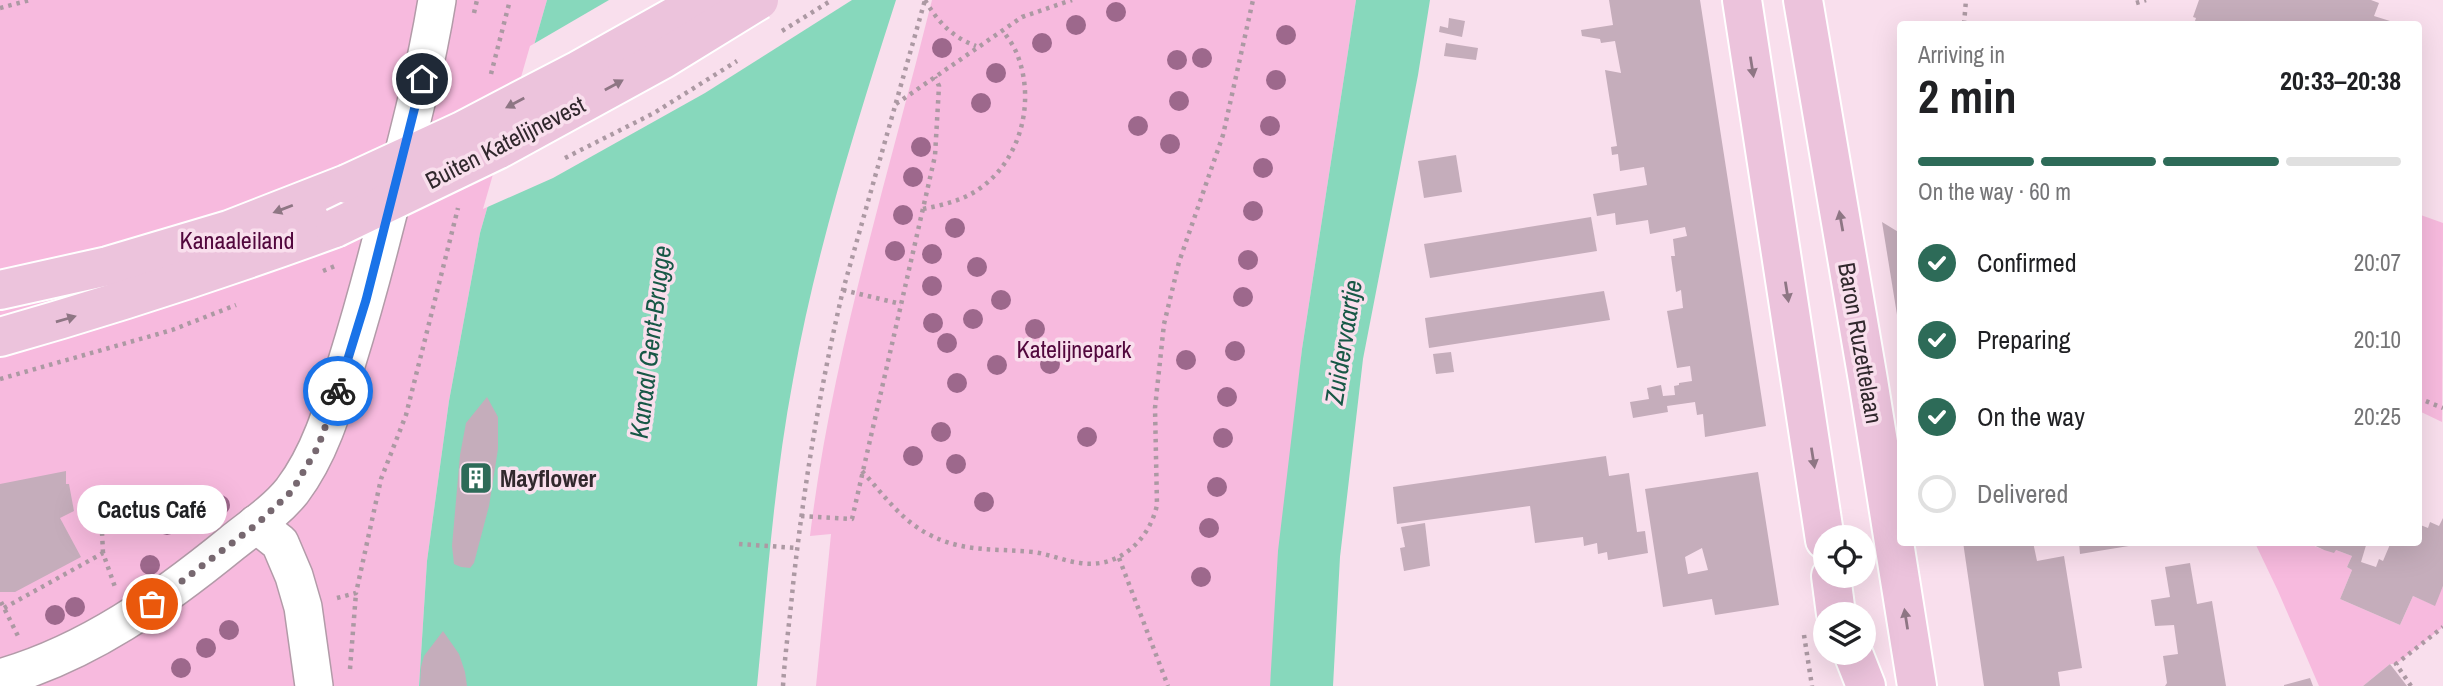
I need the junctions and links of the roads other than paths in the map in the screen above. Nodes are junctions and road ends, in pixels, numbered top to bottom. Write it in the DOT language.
graph roads {
  1 [pos="437,0"];
  2 [pos="704,0"];
  3 [pos="759,0"];
  4 [pos="1742,0"];
  5 [pos="1803,0"];
  6 [pos="0,290"];
  7 [pos="0,337"];
  8 [pos="257,524"];
  9 [pos="1823,525"];
  10 [pos="1839,665"];
  11 [pos="1858,665"];
  12 [pos="0,678"];
  13 [pos="314,686"];
  14 [pos="1840,686"];
  15 [pos="1866,686"];
  16 [pos="1917,686"];
  1 -- 8 [label="street"];
  2 -- 6 [label="main road, Buiten Katelijnevest, one-way, bridge"];
  7 -- 3 [label="main road, Buiten Katelijnevest, one-way, bridge"];
  4 -- 9 [label="main road, one-way"];
  16 -- 5 [label="main road, Baron Ruzettelaan, one-way"];
  8 -- 12 [label="street"];
  8 -- 13 [label="street"];
  10 -- 14 [label="main road"];
  11 -- 15 [label="main road"];
}
